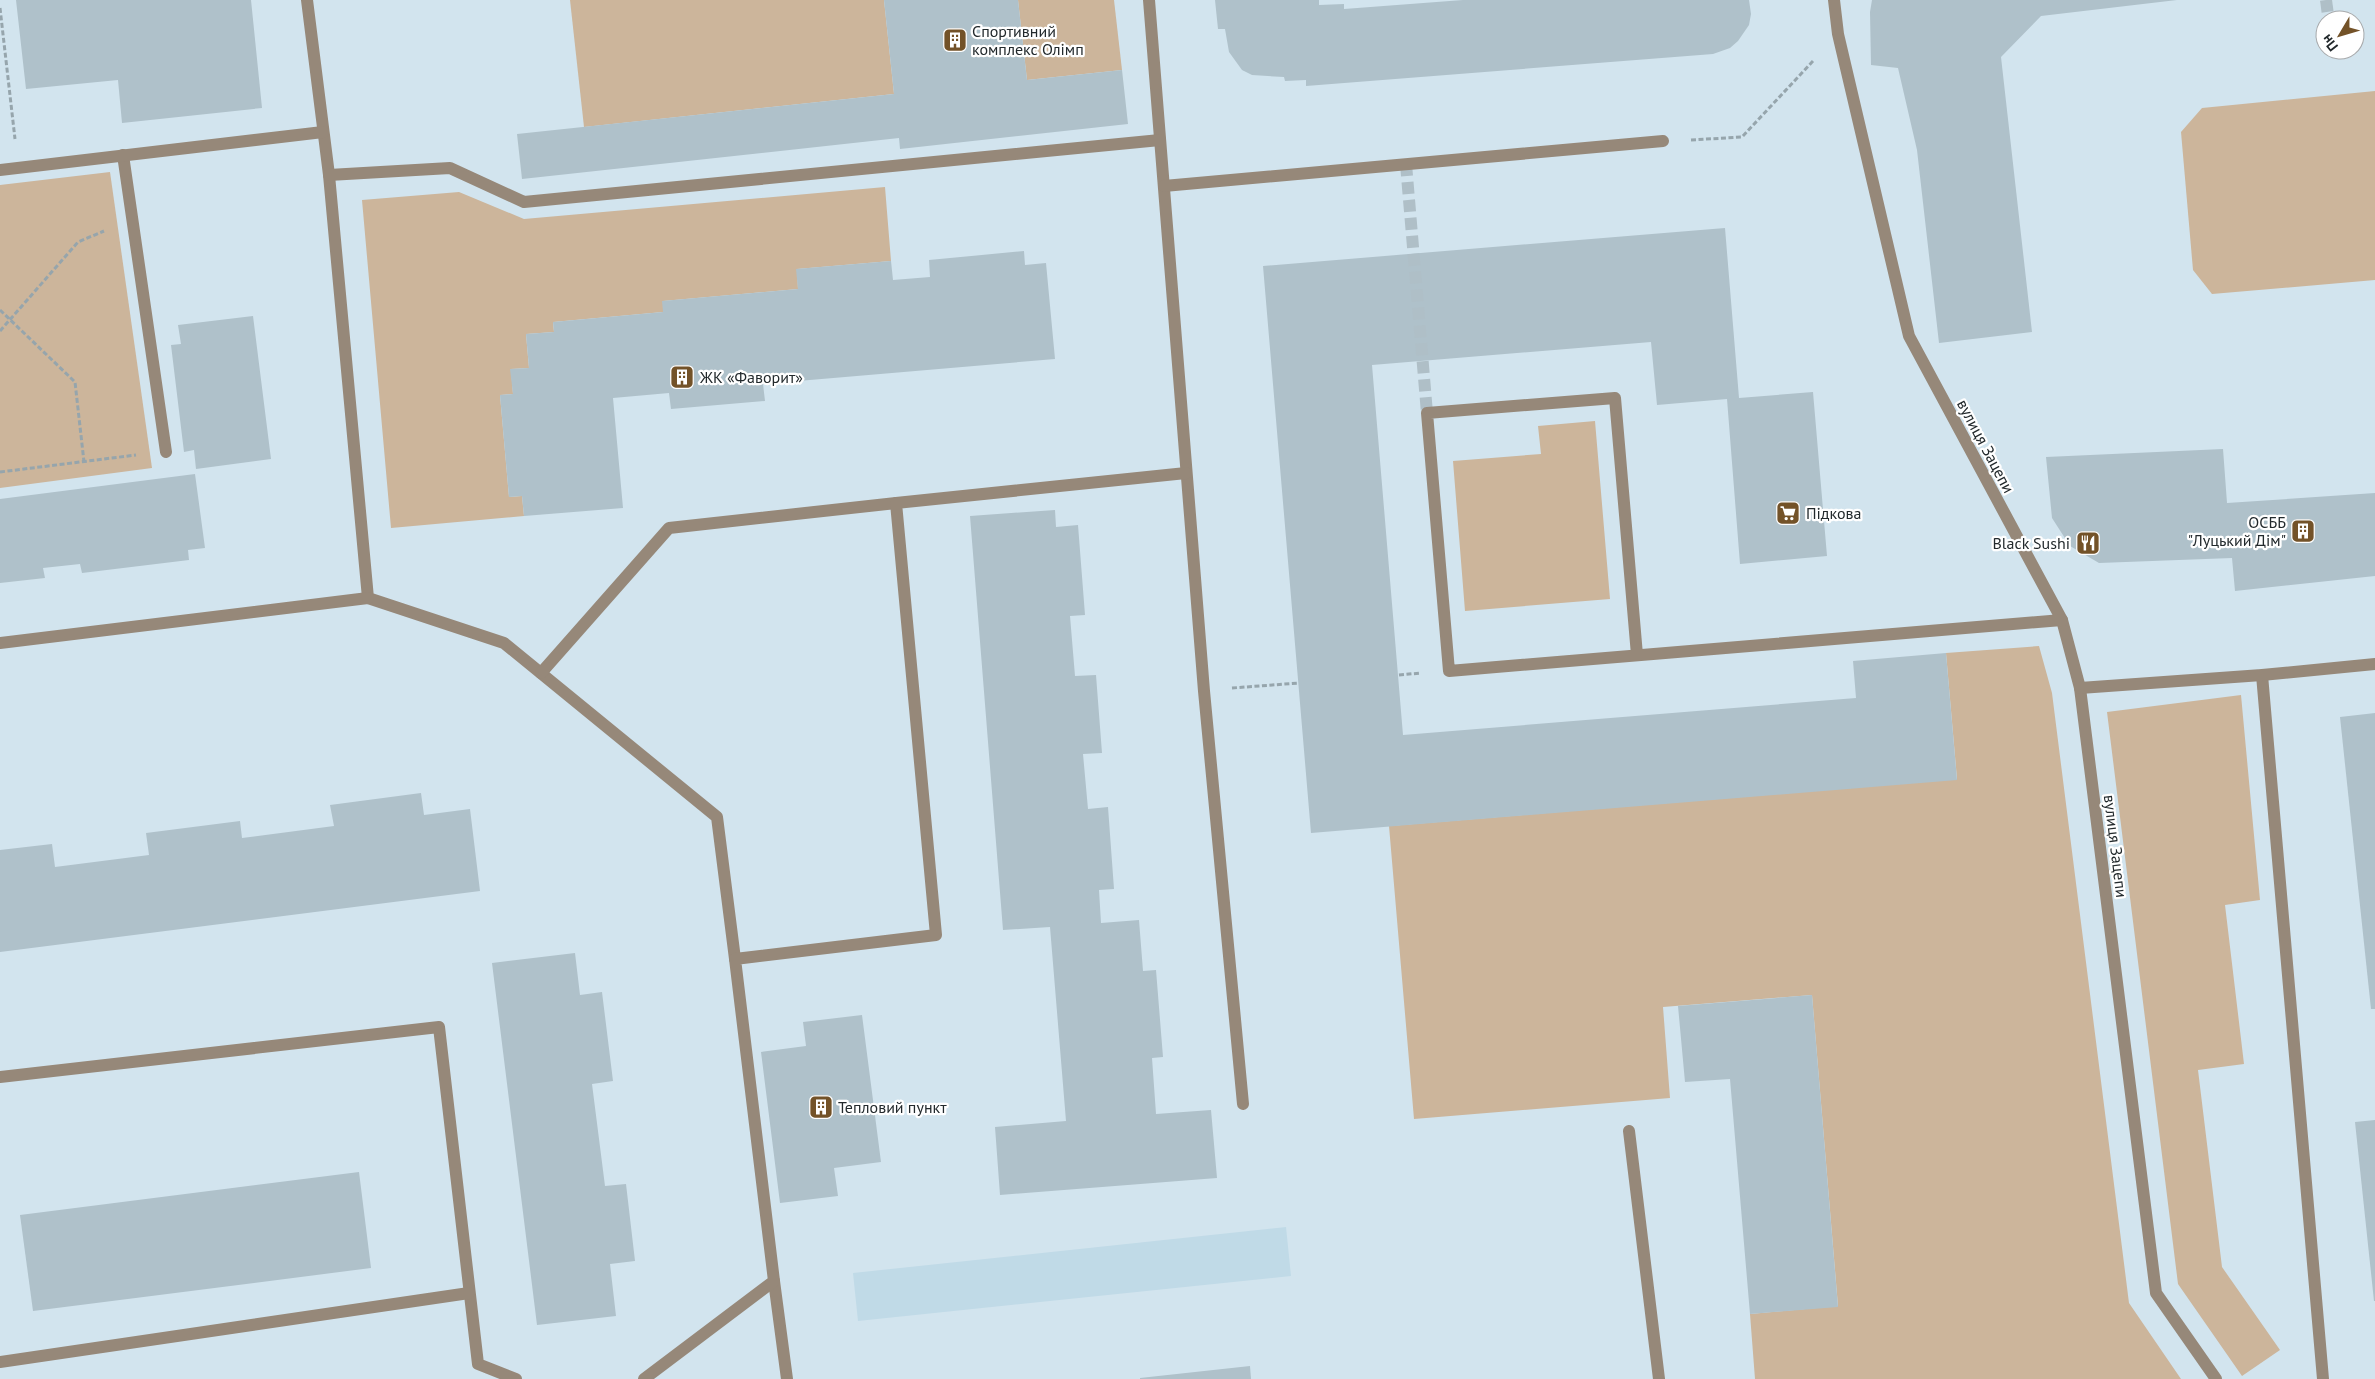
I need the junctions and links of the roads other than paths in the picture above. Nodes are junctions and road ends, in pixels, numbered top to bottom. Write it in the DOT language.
graph roads {
  1 [pos="307,0"];
  2 [pos="1149,0"];
  3 [pos="1834,0"];
  4 [pos="323,132"];
  5 [pos="1160,140"];
  6 [pos="1662,141"];
  7 [pos="123,154"];
  8 [pos="0,170"];
  9 [pos="329,175"];
  10 [pos="1164,186"];
  11 [pos="166,452"];
  12 [pos="1186,472"];
  13 [pos="896,503"];
  14 [pos="368,598"];
  15 [pos="2062,620"];
  16 [pos="0,643"];
  17 [pos="1637,655"];
  18 [pos="2375,664"];
  19 [pos="541,673"];
  20 [pos="2262,675"];
  21 [pos="2080,688"];
  22 [pos="735,959"];
  23 [pos="0,1078"];
  24 [pos="1243,1104"];
  25 [pos="1629,1131"];
  26 [pos="774,1281"];
  27 [pos="469,1292"];
  28 [pos="0,1362"];
  29 [pos="516,1379"];
  30 [pos="644,1379"];
  31 [pos="786,1379"];
  32 [pos="1659,1379"];
  33 [pos="2216,1379"];
  34 [pos="2323,1379"];
  1 -- 4 [label="street"];
  2 -- 5 [label="street"];
  3 -- 15 [label="street, вулиця Зацепи"];
  4 -- 7 [label="street"];
  4 -- 9 [label="street"];
  5 -- 9 [label="street"];
  5 -- 10 [label="street"];
  6 -- 10 [label="street"];
  7 -- 8 [label="street"];
  7 -- 11 [label="street"];
  9 -- 14 [label="street"];
  10 -- 12 [label="street"];
  12 -- 13 [label="street"];
  12 -- 24 [label="street"];
  13 -- 19 [label="street"];
  13 -- 22 [label="street"];
  14 -- 16 [label="street"];
  14 -- 19 [label="street"];
  15 -- 17 [label="street"];
  15 -- 21 [label="street, вулиця Зацепи"];
  17 -- 17 [label="street"];
  18 -- 20 [label="street"];
  19 -- 22 [label="street"];
  20 -- 21 [label="street"];
  20 -- 34 [label="street"];
  21 -- 33 [label="street, вулиця Зацепи"];
  22 -- 26 [label="street"];
  23 -- 27 [label="street"];
  25 -- 32 [label="street"];
  26 -- 30 [label="street"];
  26 -- 31 [label="street"];
  27 -- 28 [label="street"];
  27 -- 29 [label="street"];
}
